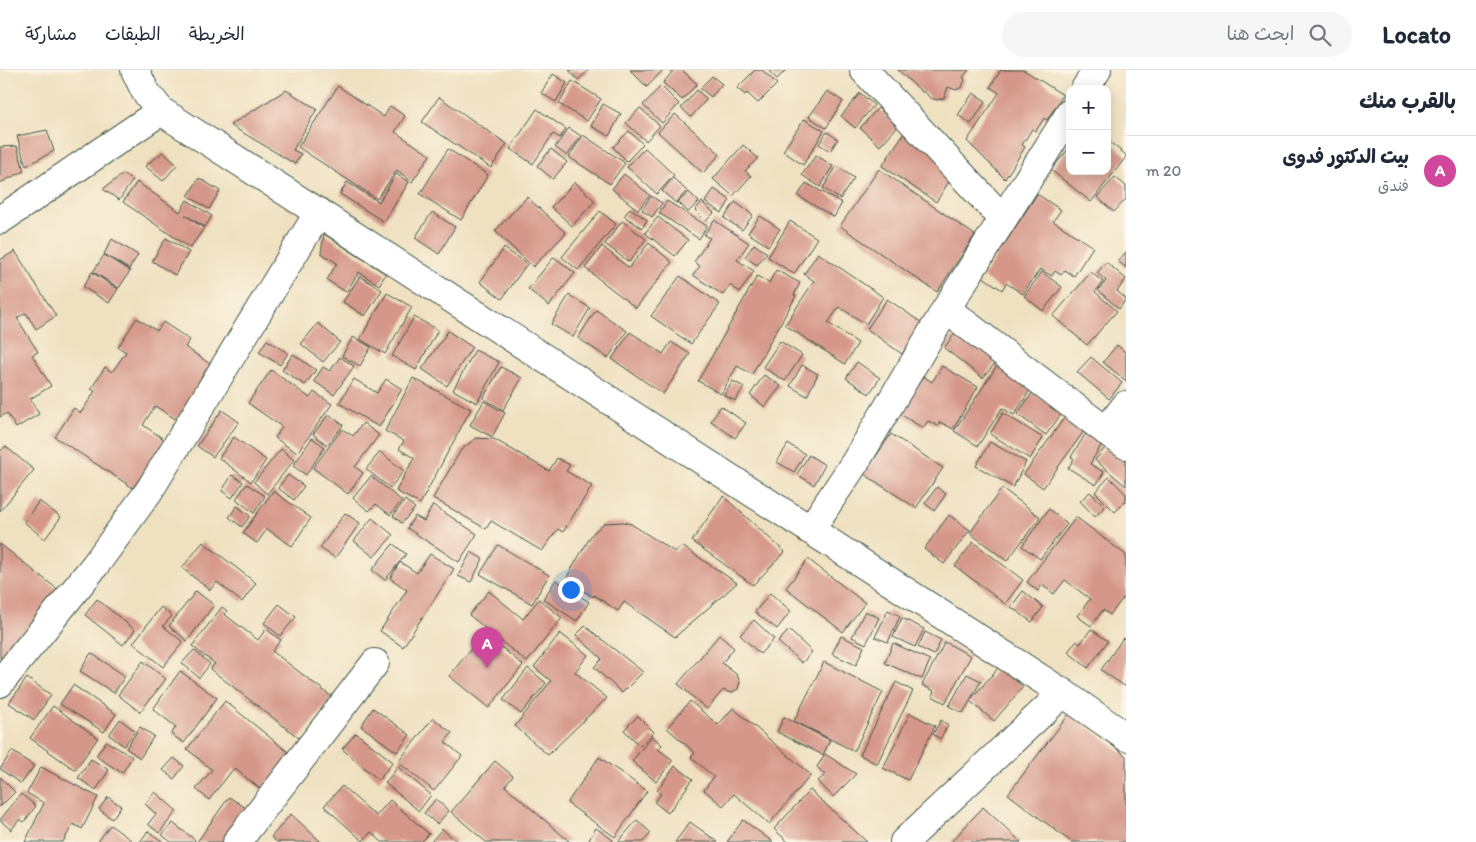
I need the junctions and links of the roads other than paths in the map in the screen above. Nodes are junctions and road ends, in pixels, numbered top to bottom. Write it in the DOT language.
graph roads {
  1 [pos="135,70"];
  2 [pos="864,70"];
  3 [pos="1097,70"];
  4 [pos="1088,85"];
  5 [pos="161,111"];
  6 [pos="1066,119"];
  7 [pos="319,212"];
  8 [pos="1002,218"];
  9 [pos="0,220"];
  10 [pos="946,309"];
  11 [pos="1126,405"];
  12 [pos="1116,438"];
  13 [pos="810,530"];
  14 [pos="375,663"];
  15 [pos="0,683"];
  16 [pos="1063,693"];
  17 [pos="1126,737"];
  18 [pos="237,842"];
  19 [pos="904,842"];
  1 -- 5 [label="street"];
  2 -- 8 [label="street"];
  3 -- 4 [label="street"];
  5 -- 7 [label="street"];
  5 -- 9 [label="street"];
  6 -- 8 [label="street"];
  7 -- 13 [label="street"];
  7 -- 15 [label="street"];
  8 -- 10 [label="street"];
  10 -- 12 [label="street"];
  10 -- 13 [label="street"];
  11 -- 12 [label="street"];
  13 -- 16 [label="street"];
  14 -- 18 [label="street"];
  16 -- 17 [label="street"];
  16 -- 19 [label="street"];
}
